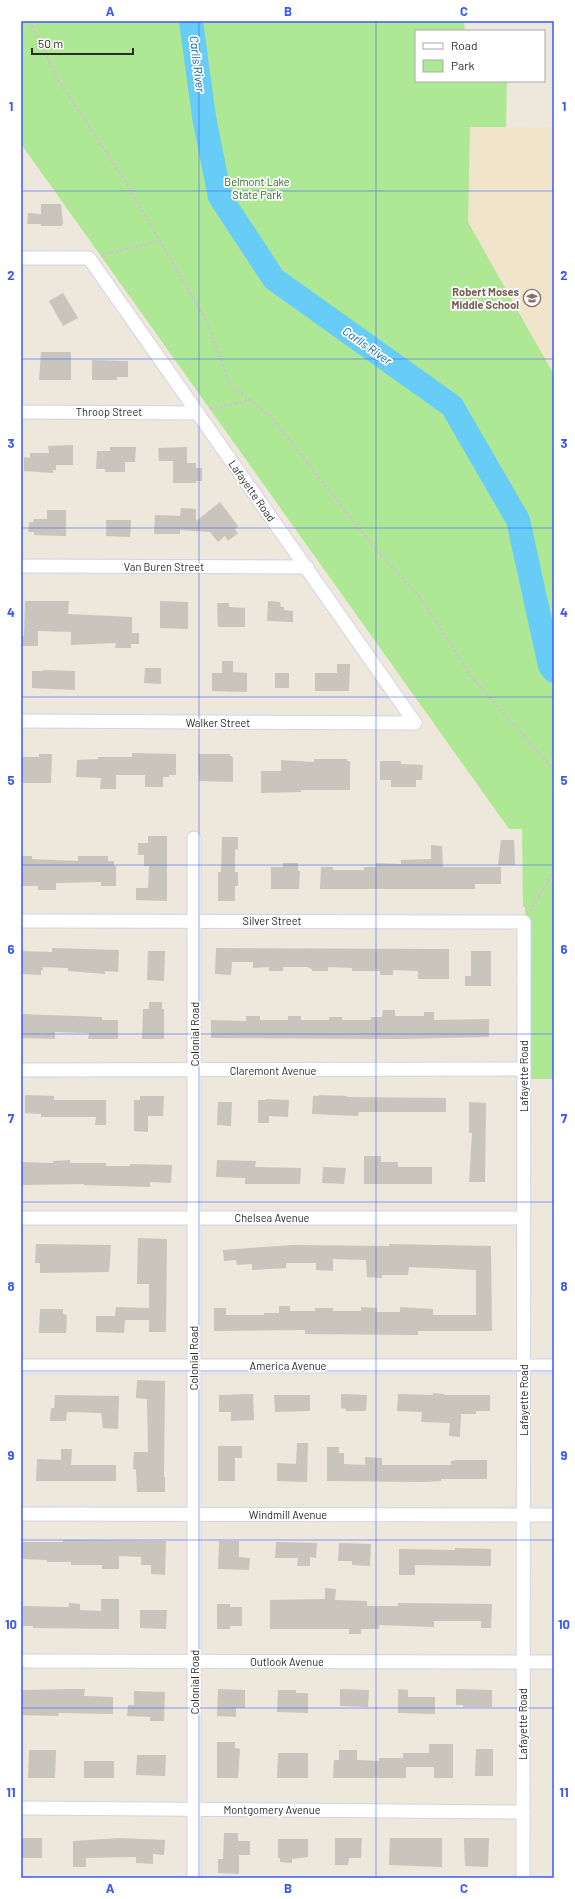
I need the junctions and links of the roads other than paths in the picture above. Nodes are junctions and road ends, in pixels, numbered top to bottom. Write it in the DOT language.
graph roads {
  1 [pos="21,258"];
  2 [pos="21,412"];
  3 [pos="196,412"];
  4 [pos="21,566"];
  5 [pos="307,567"];
  6 [pos="21,721"];
  7 [pos="415,723"];
  8 [pos="194,838"];
  9 [pos="21,921"];
  10 [pos="195,921"];
  11 [pos="524,922"];
  12 [pos="524,1069"];
  13 [pos="21,1070"];
  14 [pos="195,1071"];
  15 [pos="21,1218"];
  16 [pos="195,1218"];
  17 [pos="523,1218"];
  18 [pos="21,1366"];
  19 [pos="194,1366"];
  20 [pos="524,1366"];
  21 [pos="554,1366"];
  22 [pos="21,1514"];
  23 [pos="194,1514"];
  24 [pos="523,1515"];
  25 [pos="554,1515"];
  26 [pos="21,1661"];
  27 [pos="195,1662"];
  28 [pos="522,1662"];
  29 [pos="554,1662"];
  30 [pos="21,1808"];
  31 [pos="195,1810"];
  32 [pos="523,1812"];
  33 [pos="194,1878"];
  34 [pos="523,1878"];
  1 -- 3 [label="street, Lafayette Road"];
  2 -- 3 [label="street, Throop Street"];
  3 -- 5 [label="street, Lafayette Road"];
  4 -- 5 [label="street, Van Buren Street"];
  5 -- 7 [label="street, Lafayette Road"];
  6 -- 7 [label="street, Walker Street"];
  8 -- 10 [label="street, Colonial Road"];
  9 -- 10 [label="street, Silver Street"];
  10 -- 11 [label="street, Silver Street"];
  10 -- 14 [label="street, Colonial Road"];
  11 -- 12 [label="street, Lafayette Road"];
  12 -- 14 [label="street, Claremont Avenue"];
  12 -- 17 [label="street, Lafayette Road"];
  13 -- 14 [label="street, Claremont Avenue"];
  14 -- 16 [label="street, Colonial Road"];
  15 -- 16 [label="street, Chelsea Avenue"];
  16 -- 17 [label="street, Chelsea Avenue"];
  16 -- 19 [label="street, Colonial Road"];
  17 -- 20 [label="street, Lafayette Road"];
  18 -- 19 [label="street, America Avenue"];
  19 -- 20 [label="street, America Avenue"];
  19 -- 23 [label="street, Colonial Road"];
  20 -- 21 [label="street, America Avenue"];
  20 -- 24 [label="street, Lafayette Road"];
  22 -- 23 [label="street, Windmill Avenue"];
  23 -- 24 [label="street, Windmill Avenue"];
  23 -- 27 [label="street, Colonial Road"];
  24 -- 25 [label="street, Windmill Avenue"];
  24 -- 28 [label="street, Lafayette Road"];
  26 -- 27 [label="street, Outlook Avenue"];
  27 -- 28 [label="street, Outlook Avenue"];
  27 -- 31 [label="street, Colonial Road"];
  28 -- 29 [label="street, Outlook Avenue"];
  28 -- 32 [label="street, Lafayette Road"];
  30 -- 31 [label="street, Montgomery Avenue"];
  31 -- 32 [label="street, Montgomery Avenue"];
  31 -- 33 [label="street, Colonial Road"];
  32 -- 34 [label="street, Lafayette Road"];
}
